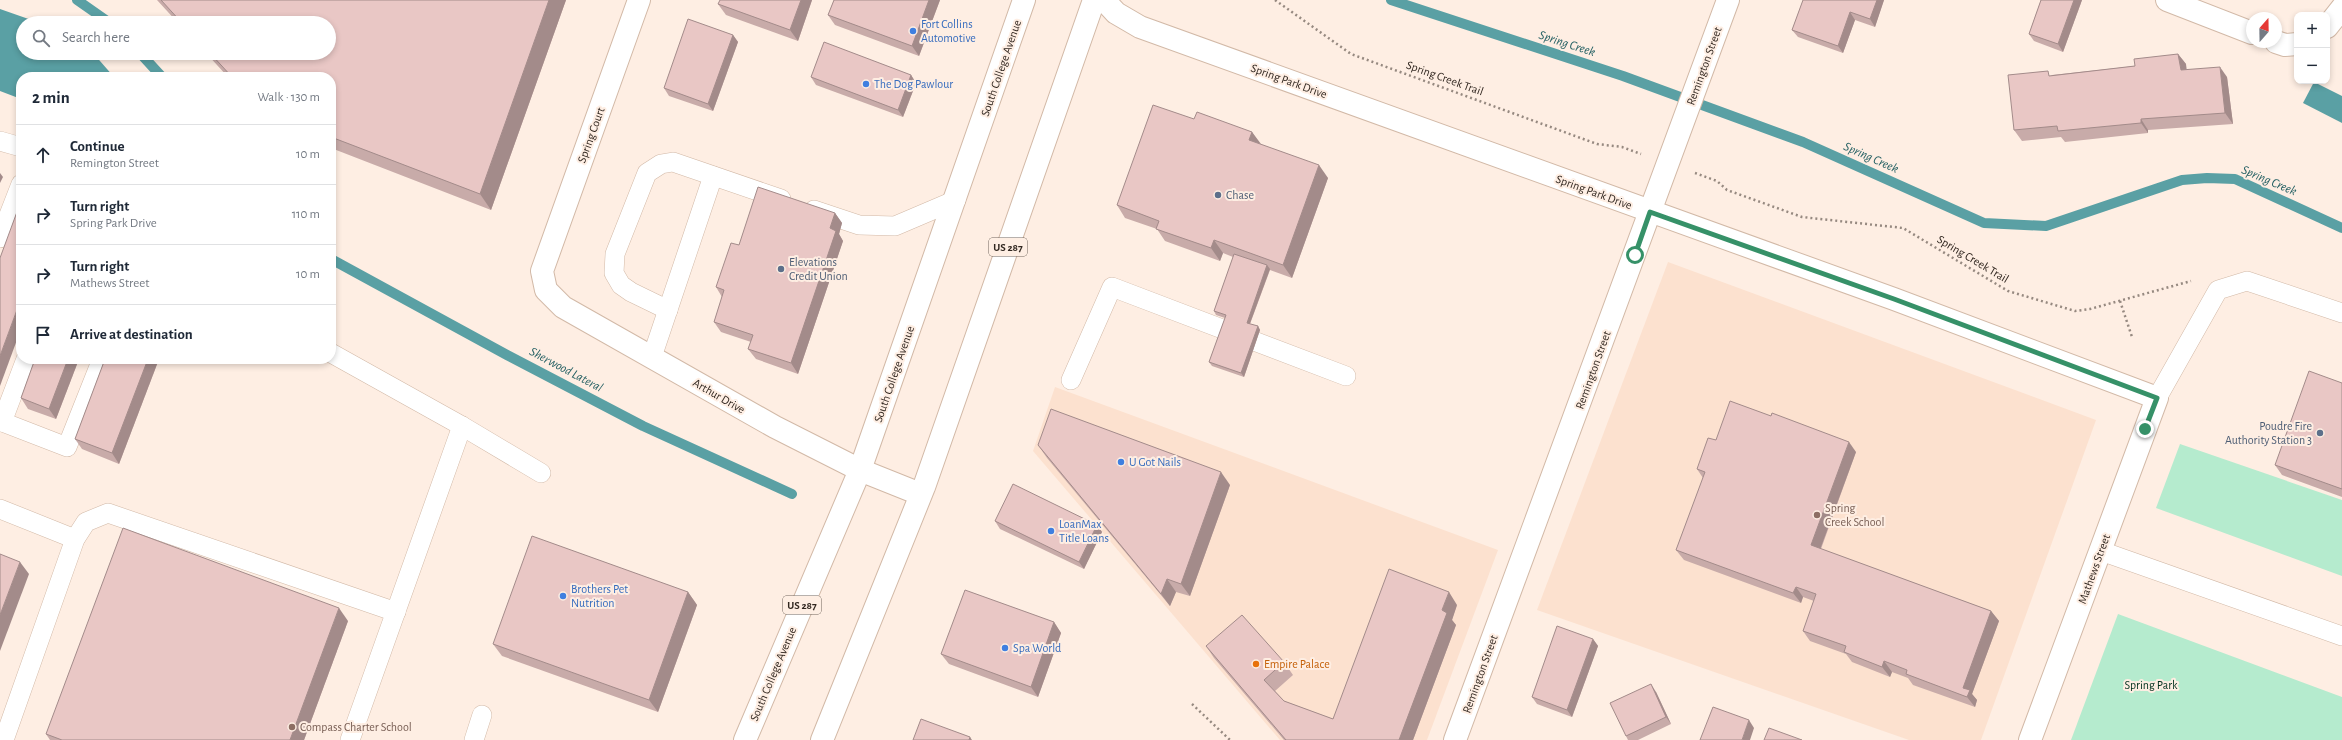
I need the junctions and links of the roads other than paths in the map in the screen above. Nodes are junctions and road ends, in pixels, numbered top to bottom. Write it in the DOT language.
graph roads {
  1 [pos="639,0"];
  2 [pos="1024,0"];
  3 [pos="1094,0"];
  4 [pos="1104,0"];
  5 [pos="1728,0"];
  6 [pos="2167,0"];
  7 [pos="2342,8"];
  8 [pos="2330,22"];
  9 [pos="2246,31"];
  10 [pos="2282,44"];
  11 [pos="2294,44"];
  12 [pos="0,141"];
  13 [pos="16,146"];
  14 [pos="714,176"];
  15 [pos="16,197"];
  16 [pos="956,200"];
  17 [pos="1650,212"];
  18 [pos="0,238"];
  19 [pos="542,271"];
  20 [pos="668,310"];
  21 [pos="2342,313"];
  22 [pos="336,356"];
  23 [pos="652,357"];
  24 [pos="24,364"];
  25 [pos="100,364"];
  26 [pos="1346,376"];
  27 [pos="1071,380"];
  28 [pos="2157,398"];
  29 [pos="1,422"];
  30 [pos="462,426"];
  31 [pos="860,470"];
  32 [pos="541,473"];
  33 [pos="920,494"];
  34 [pos="0,509"];
  35 [pos="76,539"];
  36 [pos="2101,551"];
  37 [pos="396,612"];
  38 [pos="2342,636"];
  39 [pos="482,715"];
  40 [pos="4,740"];
  41 [pos="350,740"];
  42 [pos="474,740"];
  43 [pos="745,740"];
  44 [pos="822,740"];
  45 [pos="1455,740"];
  46 [pos="2030,740"];
  1 -- 19 [label="main road, Spring Court"];
  2 -- 16 [label="main road, South College Avenue / US 287"];
  3 -- 33 [label="main road, US 287"];
  4 -- 17 [label="main road, Spring Park Drive"];
  5 -- 17 [label="main road, Remington Street"];
  6 -- 9 [label="main road"];
  7 -- 8 [label="main road"];
  10 -- 11 [label="main road"];
  12 -- 13 [label="lane"];
  14 -- 16 [label="lane"];
  14 -- 20 [label="lane"];
  14 -- 20 [label="lane"];
  15 -- 18 [label="lane"];
  16 -- 31 [label="main road, South College Avenue / US 287"];
  17 -- 28 [label="main road, Spring Park Drive"];
  17 -- 45 [label="main road, Remington Street"];
  19 -- 23 [label="main road, Arthur Drive"];
  20 -- 23 [label="lane"];
  21 -- 28 [label="lane"];
  22 -- 30 [label="lane"];
  23 -- 31 [label="main road, Arthur Drive"];
  24 -- 29 [label="lane"];
  25 -- 29 [label="lane"];
  26 -- 27 [label="lane"];
  28 -- 36 [label="main road, Mathews Street"];
  30 -- 32 [label="lane"];
  30 -- 37 [label="lane"];
  31 -- 33 [label="main road, Arthur Drive"];
  31 -- 43 [label="main road, South College Avenue / US 287"];
  33 -- 44 [label="main road, US 287"];
  34 -- 35 [label="lane"];
  35 -- 37 [label="lane"];
  35 -- 40 [label="lane"];
  36 -- 38 [label="lane"];
  36 -- 46 [label="main road, Mathews Street"];
  37 -- 41 [label="lane"];
  39 -- 42 [label="lane"];
}
